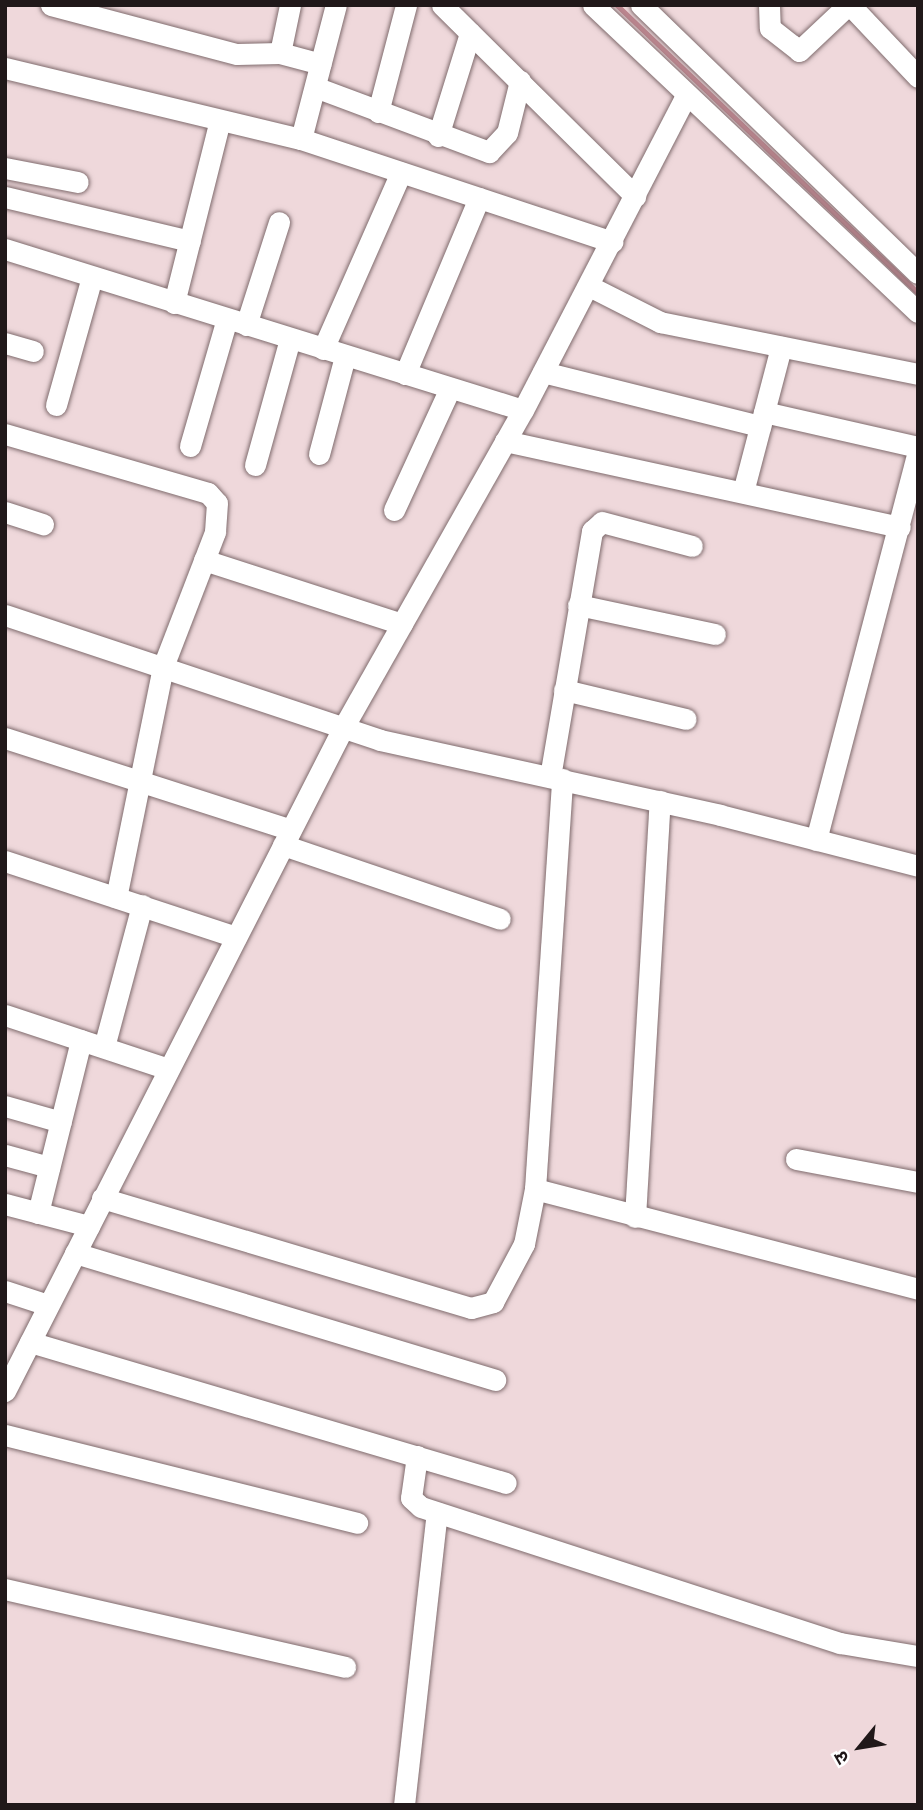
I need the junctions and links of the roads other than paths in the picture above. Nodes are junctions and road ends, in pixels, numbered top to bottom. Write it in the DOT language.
graph roads {
  1 [pos="51,5"];
  2 [pos="290,5"];
  3 [pos="336,5"];
  4 [pos="406,5"];
  5 [pos="442,5"];
  6 [pos="593,5"];
  7 [pos="641,5"];
  8 [pos="769,5"];
  9 [pos="849,5"];
  10 [pos="470,33"];
  11 [pos="280,52"];
  12 [pos="321,64"];
  13 [pos="5,68"];
  14 [pos="918,77"];
  15 [pos="520,82"];
  16 [pos="315,87"];
  17 [pos="686,95"];
  18 [pos="379,112"];
  19 [pos="219,124"];
  20 [pos="438,136"];
  21 [pos="301,139"];
  22 [pos="5,168"];
  23 [pos="401,172"];
  24 [pos="78,182"];
  25 [pos="635,196"];
  26 [pos="5,197"];
  27 [pos="480,198"];
  28 [pos="279,222"];
  29 [pos="190,241"];
  30 [pos="612,242"];
  31 [pos="5,249"];
  32 [pos="918,273"];
  33 [pos="92,277"];
  34 [pos="589,286"];
  35 [pos="174,303"];
  36 [pos="918,312"];
  37 [pos="237,322"];
  38 [pos="290,339"];
  39 [pos="5,342"];
  40 [pos="780,347"];
  41 [pos="323,349"];
  42 [pos="33,351"];
  43 [pos="345,356"];
  44 [pos="543,372"];
  45 [pos="918,373"];
  46 [pos="405,374"];
  47 [pos="450,388"];
  48 [pos="56,405"];
  49 [pos="523,410"];
  50 [pos="762,419"];
  51 [pos="5,434"];
  52 [pos="505,440"];
  53 [pos="190,446"];
  54 [pos="319,454"];
  55 [pos="917,456"];
  56 [pos="256,465"];
  57 [pos="743,492"];
  58 [pos="394,510"];
  59 [pos="5,512"];
  60 [pos="43,524"];
  61 [pos="900,527"];
  62 [pos="692,546"];
  63 [pos="204,560"];
  64 [pos="578,605"];
  65 [pos="5,615"];
  66 [pos="401,624"];
  67 [pos="715,634"];
  68 [pos="163,667"];
  69 [pos="564,690"];
  70 [pos="686,719"];
  71 [pos="343,728"];
  72 [pos="5,738"];
  73 [pos="556,778"];
  74 [pos="139,781"];
  75 [pos="660,801"];
  76 [pos="287,838"];
  77 [pos="816,840"];
  78 [pos="5,861"];
  79 [pos="918,866"];
  80 [pos="116,897"];
  81 [pos="142,905"];
  82 [pos="500,919"];
  83 [pos="236,937"];
  84 [pos="5,1015"];
  85 [pos="81,1040"];
  86 [pos="104,1047"];
  87 [pos="169,1069"];
  88 [pos="5,1106"];
  89 [pos="61,1122"];
  90 [pos="5,1155"];
  91 [pos="796,1159"];
  92 [pos="50,1167"];
  93 [pos="918,1182"];
  94 [pos="535,1189"];
  95 [pos="102,1198"];
  96 [pos="5,1204"];
  97 [pos="38,1213"];
  98 [pos="635,1217"];
  99 [pos="89,1226"];
  100 [pos="75,1253"];
  101 [pos="918,1289"];
  102 [pos="5,1291"];
  103 [pos="48,1305"];
  104 [pos="30,1342"];
  105 [pos="8,1379"];
  106 [pos="495,1380"];
  107 [pos="5,1435"];
  108 [pos="417,1456"];
  109 [pos="506,1483"];
  110 [pos="437,1513"];
  111 [pos="357,1523"];
  112 [pos="5,1589"];
  113 [pos="918,1656"];
  114 [pos="345,1667"];
  115 [pos="404,1805"];
  1 -- 11 [label="street"];
  2 -- 11 [label="street"];
  3 -- 12 [label="street"];
  4 -- 18 [label="street"];
  5 -- 10 [label="street"];
  6 -- 17 [label="street"];
  7 -- 32 [label="street"];
  8 -- 9 [label="street"];
  9 -- 14 [label="street"];
  10 -- 15 [label="street"];
  10 -- 20 [label="street"];
  11 -- 12 [label="street"];
  12 -- 16 [label="street"];
  13 -- 19 [label="street"];
  15 -- 20 [label="street"];
  15 -- 25 [label="street"];
  16 -- 18 [label="street"];
  16 -- 21 [label="street"];
  17 -- 25 [label="street"];
  17 -- 36 [label="street"];
  18 -- 20 [label="street"];
  19 -- 21 [label="street"];
  19 -- 29 [label="street"];
  21 -- 23 [label="street"];
  22 -- 24 [label="street"];
  23 -- 27 [label="street"];
  23 -- 41 [label="street"];
  25 -- 30 [label="street"];
  26 -- 29 [label="street"];
  27 -- 30 [label="street"];
  27 -- 46 [label="street"];
  28 -- 37 [label="street"];
  29 -- 35 [label="street"];
  30 -- 34 [label="street"];
  31 -- 33 [label="street"];
  33 -- 35 [label="street"];
  33 -- 48 [label="street"];
  34 -- 40 [label="street"];
  34 -- 44 [label="street"];
  35 -- 37 [label="street"];
  37 -- 38 [label="street"];
  37 -- 53 [label="street"];
  38 -- 41 [label="street"];
  38 -- 56 [label="street"];
  39 -- 42 [label="street"];
  40 -- 45 [label="street"];
  40 -- 50 [label="street"];
  41 -- 43 [label="street"];
  43 -- 46 [label="street"];
  43 -- 54 [label="street"];
  44 -- 49 [label="street"];
  44 -- 50 [label="street"];
  46 -- 47 [label="street"];
  47 -- 49 [label="street"];
  47 -- 58 [label="street"];
  49 -- 52 [label="street"];
  50 -- 55 [label="street"];
  50 -- 57 [label="street"];
  51 -- 63 [label="street"];
  52 -- 57 [label="street"];
  52 -- 66 [label="street"];
  55 -- 61 [label="street"];
  57 -- 61 [label="street"];
  59 -- 60 [label="street"];
  61 -- 77 [label="street"];
  62 -- 64 [label="street"];
  63 -- 66 [label="street"];
  63 -- 68 [label="street"];
  64 -- 67 [label="street"];
  64 -- 69 [label="street"];
  65 -- 68 [label="street"];
  66 -- 71 [label="street"];
  68 -- 71 [label="street"];
  68 -- 74 [label="street"];
  69 -- 70 [label="street"];
  69 -- 73 [label="street"];
  71 -- 73 [label="street"];
  71 -- 76 [label="street"];
  72 -- 74 [label="street"];
  73 -- 75 [label="street"];
  73 -- 94 [label="street"];
  74 -- 76 [label="street"];
  74 -- 80 [label="street"];
  75 -- 77 [label="street"];
  75 -- 98 [label="street"];
  76 -- 82 [label="street"];
  76 -- 83 [label="street"];
  77 -- 79 [label="street"];
  78 -- 80 [label="street"];
  80 -- 81 [label="street"];
  81 -- 83 [label="street"];
  81 -- 86 [label="street"];
  83 -- 87 [label="street"];
  84 -- 85 [label="street"];
  85 -- 86 [label="street"];
  85 -- 89 [label="street"];
  86 -- 87 [label="street"];
  87 -- 95 [label="street"];
  88 -- 89 [label="street"];
  89 -- 92 [label="street"];
  90 -- 92 [label="street"];
  91 -- 93 [label="street"];
  92 -- 97 [label="street"];
  94 -- 95 [label="street"];
  94 -- 98 [label="street"];
  95 -- 99 [label="street"];
  96 -- 97 [label="street"];
  97 -- 99 [label="street"];
  98 -- 101 [label="street"];
  99 -- 100 [label="street"];
  100 -- 103 [label="street"];
  100 -- 106 [label="street"];
  102 -- 103 [label="street"];
  103 -- 104 [label="street"];
  104 -- 105 [label="street"];
  104 -- 108 [label="street"];
  107 -- 111 [label="street"];
  108 -- 109 [label="street"];
  108 -- 110 [label="street"];
  110 -- 113 [label="street"];
  110 -- 115 [label="street"];
  112 -- 114 [label="street"];
}
